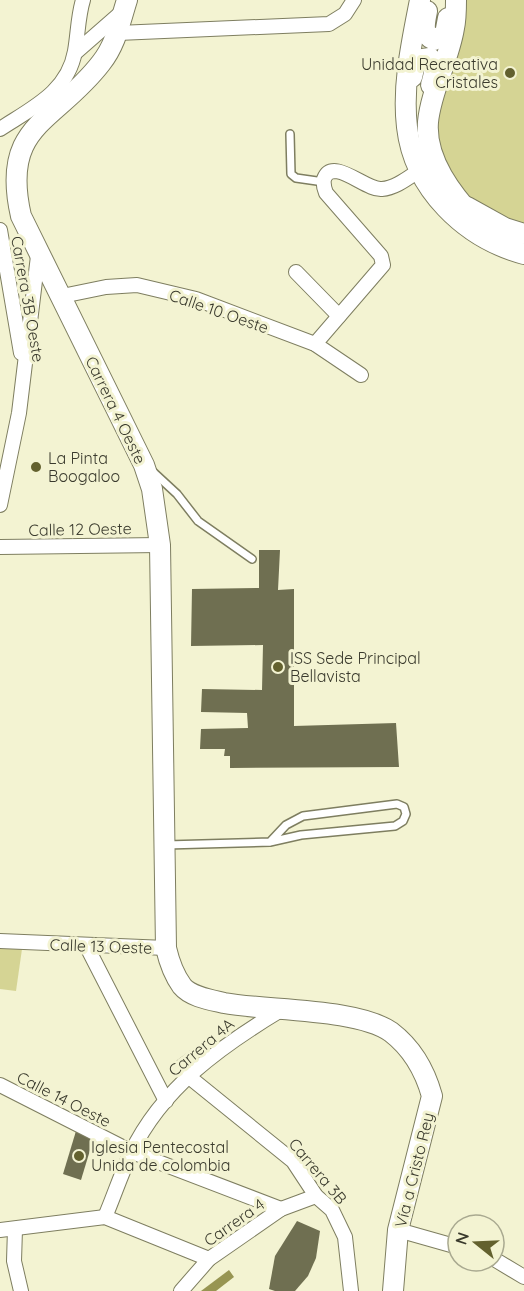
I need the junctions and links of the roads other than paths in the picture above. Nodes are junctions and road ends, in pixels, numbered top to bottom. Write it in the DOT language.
graph roads {
  1 [pos="83,0"];
  2 [pos="354,0"];
  3 [pos="420,0"];
  4 [pos="428,0"];
  5 [pos="450,0"];
  6 [pos="456,0"];
  7 [pos="125,5"];
  8 [pos="118,33"];
  9 [pos="75,53"];
  10 [pos="406,115"];
  11 [pos="0,129"];
  12 [pos="429,129"];
  13 [pos="290,134"];
  14 [pos="420,170"];
  15 [pos="324,182"];
  16 [pos="460,202"];
  17 [pos="0,230"];
  18 [pos="524,234"];
  19 [pos="524,244"];
  20 [pos="524,254"];
  21 [pos="38,256"];
  22 [pos="296,272"];
  23 [pos="68,295"];
  24 [pos="339,316"];
  25 [pos="315,344"];
  26 [pos="24,373"];
  27 [pos="361,375"];
  28 [pos="144,465"];
  29 [pos="0,505"];
  30 [pos="160,545"];
  31 [pos="0,547"];
  32 [pos="252,559"];
  33 [pos="270,842"];
  34 [pos="164,845"];
  35 [pos="0,941"];
  36 [pos="86,945"];
  37 [pos="166,948"];
  38 [pos="281,1010"];
  39 [pos="188,1076"];
  40 [pos="0,1085"];
  41 [pos="166,1101"];
  42 [pos="132,1152"];
  43 [pos="316,1196"];
  44 [pos="281,1209"];
  45 [pos="105,1217"];
  46 [pos="15,1228"];
  47 [pos="0,1230"];
  48 [pos="398,1230"];
  49 [pos="446,1244"];
  50 [pos="209,1259"];
  51 [pos="506,1266"];
  52 [pos="524,1277"];
  53 [pos="21,1291"];
  54 [pos="181,1291"];
  55 [pos="351,1291"];
  56 [pos="393,1291"];
  1 -- 9 [label="street"];
  2 -- 8 [label="street"];
  3 -- 10 [label="street"];
  4 -- 5 [label="street"];
  6 -- 12 [label="street"];
  7 -- 8 [label="street, Carrera 4 Oeste"];
  7 -- 9 [label="street"];
  8 -- 21 [label="street, Carrera 4 Oeste"];
  9 -- 11 [label="street"];
  10 -- 12 [label="street"];
  10 -- 14 [label="street"];
  12 -- 14 [label="street"];
  12 -- 16 [label="street"];
  13 -- 15 [label="lane"];
  14 -- 15 [label="street"];
  14 -- 20 [label="street"];
  15 -- 24 [label="street"];
  16 -- 18 [label="street"];
  16 -- 19 [label="street"];
  17 -- 26 [label="street, Carrera 3B Oeste"];
  21 -- 26 [label="street"];
  21 -- 28 [label="street, Carrera 4 Oeste"];
  22 -- 24 [label="street"];
  23 -- 25 [label="street, Calle 10 Oeste"];
  24 -- 25 [label="street"];
  25 -- 27 [label="street, Calle 10 Oeste"];
  26 -- 29 [label="street"];
  28 -- 30 [label="street, Carrera 4 Oeste"];
  28 -- 32 [label="lane"];
  30 -- 31 [label="street, Calle 12 Oeste"];
  30 -- 34 [label="street, Carrera 4 Oeste"];
  33 -- 33 [label="lane"];
  33 -- 34 [label="lane"];
  34 -- 37 [label="street, Carrera 4 Oeste"];
  35 -- 36 [label="street, Calle 13 Oeste"];
  36 -- 37 [label="street, Calle 13 Oeste"];
  36 -- 41 [label="street"];
  37 -- 38 [label="street, Calle 13 Oeste"];
  38 -- 39 [label="street, Carrera 4A"];
  38 -- 48 [label="street, Vía a Cristo Rey"];
  39 -- 41 [label="street, Carrera 4A"];
  39 -- 43 [label="street, Carrera 3B"];
  40 -- 42 [label="street, Calle 14 Oeste"];
  41 -- 42 [label="street, Carrera 4A"];
  42 -- 44 [label="street, Calle 14 Oeste"];
  42 -- 45 [label="street, Carrera 4A"];
  43 -- 44 [label="street, Carrera 4"];
  43 -- 55 [label="street, Carrera 3B"];
  44 -- 50 [label="street, Carrera 4"];
  45 -- 46 [label="street"];
  45 -- 50 [label="street"];
  46 -- 47 [label="street"];
  46 -- 53 [label="street"];
  48 -- 49 [label="street"];
  48 -- 56 [label="street, Vía a Cristo Rey"];
  50 -- 54 [label="street, Carrera 4"];
  51 -- 52 [label="street"];
}
